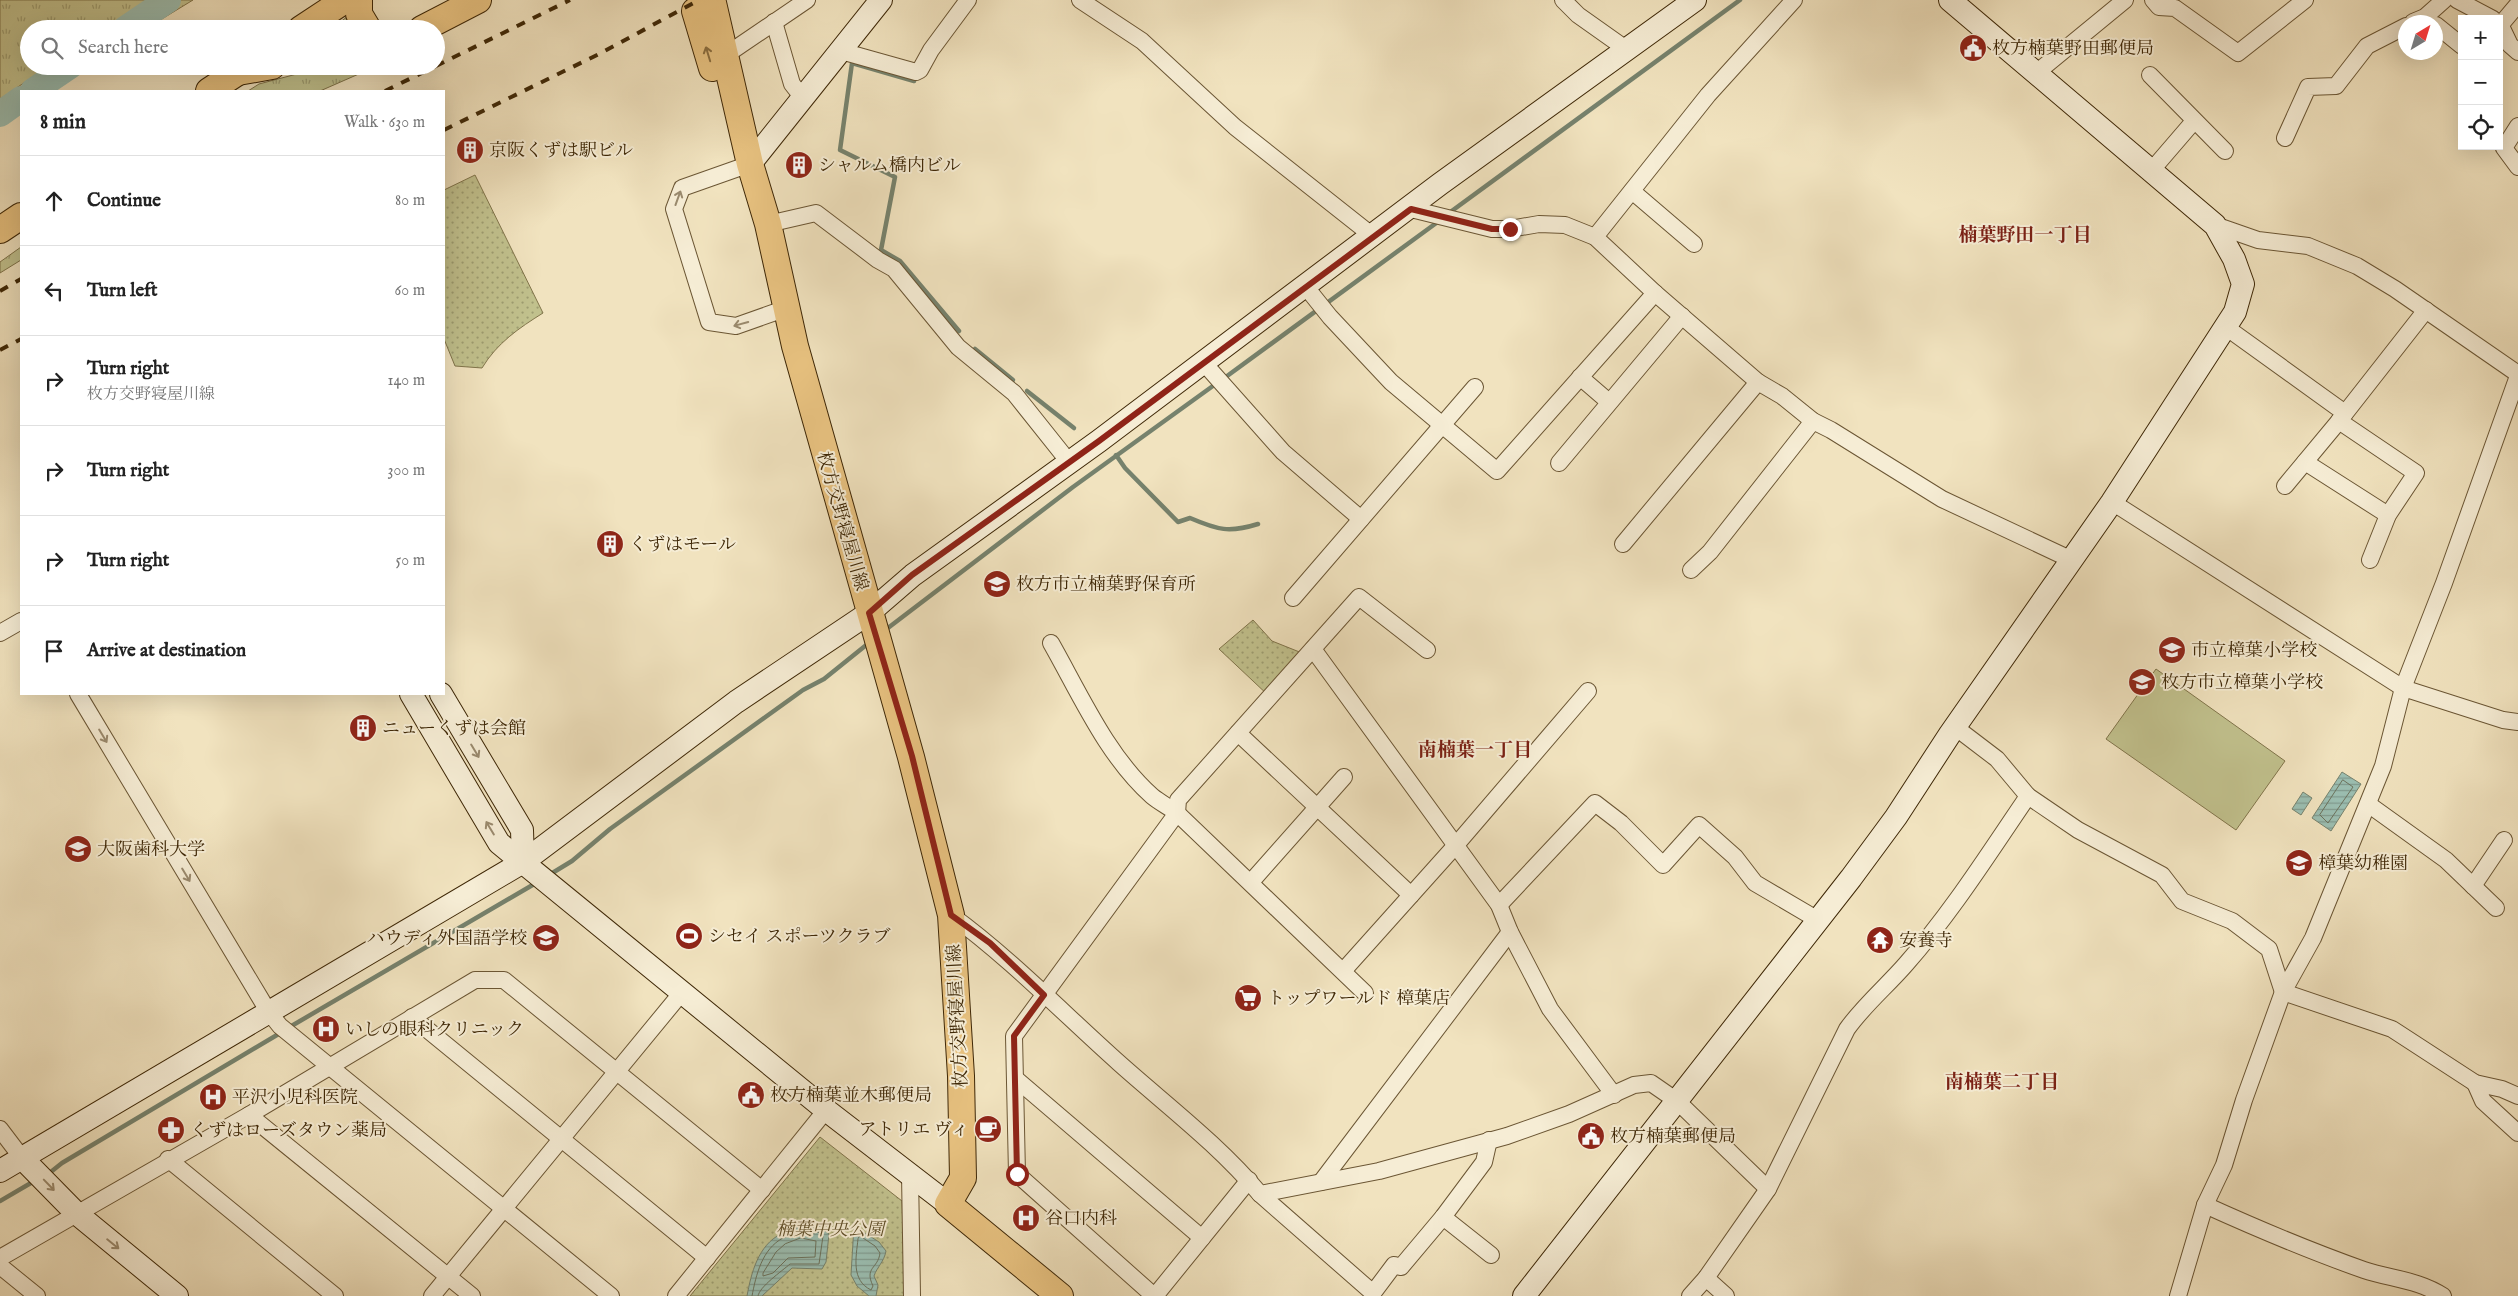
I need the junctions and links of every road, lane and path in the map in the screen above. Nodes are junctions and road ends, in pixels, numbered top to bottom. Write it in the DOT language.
graph roads {
  1 [pos="344,0"];
  2 [pos="359,0"];
  3 [pos="478,0"];
  4 [pos="807,0"];
  5 [pos="881,0"];
  6 [pos="968,0"];
  7 [pos="1080,0"];
  8 [pos="1563,0"];
  9 [pos="1695,0"];
  10 [pos="1794,0"];
  11 [pos="1950,0"];
  12 [pos="2125,0"];
  13 [pos="2153,0"];
  14 [pos="2305,0"];
  15 [pos="2444,0"];
  16 [pos="2457,0"];
  17 [pos="2180,4"];
  18 [pos="2518,4"];
  19 [pos="2432,15"];
  20 [pos="2486,15"];
  21 [pos="2503,17"];
  22 [pos="314,20"];
  23 [pos="363,20"];
  24 [pos="439,20"];
  25 [pos="774,22"];
  26 [pos="2398,30"];
  27 [pos="2503,31"];
  28 [pos="2443,33"];
  29 [pos="2458,43"];
  30 [pos="1626,49"];
  31 [pos="841,51"];
  32 [pos="2518,52"];
  33 [pos="726,55"];
  34 [pos="2035,74"];
  35 [pos="234,75"];
  36 [pos="2150,76"];
  37 [pos="211,90"];
  38 [pos="803,98"];
  39 [pos="2194,120"];
  40 [pos="2518,126"];
  41 [pos="2285,138"];
  42 [pos="2225,151"];
  43 [pos="750,164"];
  44 [pos="2518,167"];
  45 [pos="2151,171"];
  46 [pos="1632,191"];
  47 [pos="1411,209"];
  48 [pos="20,217"];
  49 [pos="768,224"];
  50 [pos="2215,225"];
  51 [pos="0,230"];
  52 [pos="1374,236"];
  53 [pos="1595,237"];
  54 [pos="1694,244"];
  55 [pos="1306,287"];
  56 [pos="1655,293"];
  57 [pos="787,308"];
  58 [pos="2426,310"];
  59 [pos="1682,316"];
  60 [pos="2227,328"];
  61 [pos="1203,362"];
  62 [pos="2518,375"];
  63 [pos="1580,377"];
  64 [pos="1758,382"];
  65 [pos="1475,387"];
  66 [pos="1610,402"];
  67 [pos="2342,417"];
  68 [pos="1813,421"];
  69 [pos="1442,424"];
  70 [pos="1069,462"];
  71 [pos="2305,462"];
  72 [pos="1559,463"];
  73 [pos="2285,486"];
  74 [pos="2112,502"];
  75 [pos="2388,515"];
  76 [pos="1360,519"];
  77 [pos="1623,544"];
  78 [pos="2072,560"];
  79 [pos="2370,560"];
  80 [pos="1690,570"];
  81 [pos="1293,598"];
  82 [pos="869,613"];
  83 [pos="20,621"];
  84 [pos="0,633"];
  85 [pos="1051,643"];
  86 [pos="1312,649"];
  87 [pos="1427,650"];
  88 [pos="2403,688"];
  89 [pos="1588,691"];
  90 [pos="79,695"];
  91 [pos="412,695"];
  92 [pos="442,695"];
  93 [pos="2518,722"];
  94 [pos="1955,727"];
  95 [pos="1238,733"];
  96 [pos="1344,777"];
  97 [pos="2028,796"];
  98 [pos="2368,804"];
  99 [pos="1317,807"];
  100 [pos="1177,813"];
  101 [pos="2504,840"];
  102 [pos="1456,845"];
  103 [pos="523,862"];
  104 [pos="1250,882"];
  105 [pos="2473,886"];
  106 [pos="1411,895"];
  107 [pos="1499,906"];
  108 [pos="2496,908"];
  109 [pos="951,915"];
  110 [pos="1818,920"];
  111 [pos="1510,932"];
  112 [pos="1344,970"];
  113 [pos="683,991"];
  114 [pos="2283,992"];
  115 [pos="1365,993"];
  116 [pos="1044,995"];
  117 [pos="268,1012"];
  118 [pos="412,1017"];
  119 [pos="329,1065"];
  120 [pos="617,1072"];
  121 [pos="1016,1079"];
  122 [pos="2475,1083"];
  123 [pos="1614,1095"];
  124 [pos="2518,1096"];
  125 [pos="1677,1101"];
  126 [pos="826,1110"];
  127 [pos="249,1114"];
  128 [pos="0,1129"];
  129 [pos="2518,1133"];
  130 [pos="561,1139"];
  131 [pos="1489,1140"];
  132 [pos="22,1158"];
  133 [pos="168,1159"];
  134 [pos="0,1170"];
  135 [pos="910,1174"];
  136 [pos="1248,1180"];
  137 [pos="1321,1182"];
  138 [pos="1768,1189"];
  139 [pos="762,1190"];
  140 [pos="1260,1194"];
  141 [pos="948,1204"];
  142 [pos="2205,1206"];
  143 [pos="504,1208"];
  144 [pos="76,1213"];
  145 [pos="1443,1217"];
  146 [pos="1202,1238"];
  147 [pos="1491,1255"];
  148 [pos="0,1258"];
  149 [pos="707,1258"];
  150 [pos="0,1266"];
  151 [pos="448,1277"];
  152 [pos="1706,1278"];
  153 [pos="37,1296"];
  154 [pos="177,1296"];
  155 [pos="335,1296"];
  156 [pos="432,1296"];
  157 [pos="472,1296"];
  158 [pos="611,1296"];
  159 [pos="676,1296"];
  160 [pos="912,1296"];
  161 [pos="1060,1296"];
  162 [pos="1155,1296"];
  163 [pos="1524,1296"];
  164 [pos="1690,1296"];
  165 [pos="1726,1296"];
  166 [pos="2178,1296"];
  167 [pos="2443,1296"];
  1 -- 22 [label="main road"];
  2 -- 23 [label="main road"];
  3 -- 24 [label="main road"];
  4 -- 25 [label="street"];
  5 -- 31 [label="street"];
  6 -- 31 [label="street"];
  7 -- 52 [label="street"];
  8 -- 30 [label="street"];
  9 -- 30 [label="street"];
  10 -- 46 [label="street"];
  11 -- 34 [label="street"];
  12 -- 34 [label="street"];
  13 -- 17 [label="street"];
  14 -- 17 [label="street"];
  15 -- 19 [label="street"];
  16 -- 20 [label="street"];
  18 -- 21 [label="street"];
  25 -- 33 [label="street"];
  25 -- 38 [label="street"];
  26 -- 41 [label="street"];
  27 -- 32 [label="street"];
  28 -- 29 [label="street"];
  30 -- 47 [label="street"];
  31 -- 38 [label="street"];
  33 -- 43 [label="main road, 枚方交野寝屋川線"];
  43 -- 33 [label="main road, 枚方交野寝屋川線, one-way"];
  34 -- 45 [label="street"];
  35 -- 37 [label="main road"];
  36 -- 39 [label="street"];
  38 -- 43 [label="street"];
  39 -- 42 [label="street"];
  39 -- 45 [label="street"];
  40 -- 44 [label="street"];
  43 -- 49 [label="main road, 枚方交野寝屋川線"];
  57 -- 43 [label="street, one-way"];
  45 -- 50 [label="street"];
  46 -- 53 [label="street"];
  46 -- 54 [label="street"];
  47 -- 52 [label="street"];
  47 -- 53 [label="street"];
  48 -- 51 [label="main road"];
  49 -- 57 [label="main road, 枚方交野寝屋川線"];
  49 -- 70 [label="street"];
  50 -- 58 [label="street"];
  50 -- 60 [label="street"];
  52 -- 55 [label="street"];
  53 -- 56 [label="street"];
  55 -- 61 [label="street"];
  55 -- 69 [label="street"];
  56 -- 59 [label="street"];
  56 -- 63 [label="street"];
  57 -- 82 [label="main road, 枚方交野寝屋川線"];
  58 -- 62 [label="street"];
  58 -- 67 [label="street"];
  59 -- 64 [label="street"];
  59 -- 66 [label="street"];
  60 -- 67 [label="street"];
  60 -- 74 [label="street"];
  61 -- 70 [label="street"];
  61 -- 76 [label="street"];
  62 -- 88 [label="street"];
  63 -- 66 [label="street"];
  63 -- 69 [label="street"];
  64 -- 68 [label="street"];
  64 -- 77 [label="street"];
  65 -- 69 [label="street"];
  66 -- 72 [label="street"];
  67 -- 71 [label="street"];
  67 -- 75 [label="street"];
  68 -- 78 [label="street"];
  68 -- 80 [label="street"];
  69 -- 76 [label="street"];
  70 -- 82 [label="street"];
  71 -- 73 [label="street"];
  71 -- 75 [label="street"];
  74 -- 78 [label="street"];
  74 -- 88 [label="street"];
  75 -- 79 [label="street"];
  76 -- 81 [label="street"];
  78 -- 94 [label="street"];
  82 -- 103 [label="street"];
  82 -- 109 [label="main road, 枚方交野寝屋川線"];
  83 -- 84 [label="street"];
  85 -- 100 [label="street"];
  86 -- 87 [label="street"];
  86 -- 95 [label="street"];
  86 -- 102 [label="street"];
  88 -- 93 [label="street"];
  88 -- 98 [label="street"];
  89 -- 102 [label="street"];
  90 -- 117 [label="street, one-way"];
  103 -- 91 [label="street, one-way"];
  92 -- 103 [label="street, one-way"];
  94 -- 97 [label="street"];
  94 -- 110 [label="street"];
  95 -- 99 [label="street"];
  95 -- 100 [label="street"];
  96 -- 99 [label="street"];
  97 -- 114 [label="street"];
  97 -- 138 [label="street"];
  98 -- 105 [label="street"];
  98 -- 114 [label="street"];
  99 -- 104 [label="street"];
  99 -- 106 [label="street"];
  100 -- 104 [label="street"];
  100 -- 116 [label="street"];
  101 -- 105 [label="street"];
  102 -- 106 [label="street"];
  102 -- 107 [label="street"];
  103 -- 113 [label="street"];
  103 -- 117 [label="street"];
  104 -- 112 [label="street"];
  105 -- 108 [label="street"];
  106 -- 112 [label="street"];
  107 -- 110 [label="street"];
  107 -- 111 [label="street"];
  109 -- 116 [label="street"];
  109 -- 141 [label="main road, 枚方交野寝屋川線"];
  110 -- 125 [label="street"];
  111 -- 123 [label="street"];
  111 -- 137 [label="street"];
  112 -- 115 [label="street"];
  113 -- 120 [label="street"];
  113 -- 126 [label="street"];
  114 -- 122 [label="street"];
  114 -- 142 [label="street"];
  116 -- 121 [label="street"];
  116 -- 136 [label="street"];
  117 -- 119 [label="street"];
  117 -- 132 [label="street"];
  118 -- 119 [label="street"];
  118 -- 120 [label="street"];
  118 -- 130 [label="street"];
  119 -- 127 [label="street"];
  119 -- 143 [label="street"];
  120 -- 130 [label="street"];
  120 -- 139 [label="street"];
  121 -- 146 [label="street"];
  121 -- 162 [label="street"];
  122 -- 124 [label="street"];
  122 -- 129 [label="street"];
  123 -- 125 [label="street"];
  123 -- 131 [label="street"];
  125 -- 138 [label="street"];
  125 -- 163 [label="street"];
  126 -- 135 [label="street"];
  126 -- 139 [label="street"];
  127 -- 133 [label="street"];
  127 -- 151 [label="street"];
  128 -- 132 [label="street"];
  130 -- 143 [label="street"];
  130 -- 149 [label="street"];
  131 -- 137 [label="street"];
  131 -- 145 [label="street"];
  132 -- 134 [label="street"];
  132 -- 144 [label="street, one-way"];
  133 -- 144 [label="street"];
  133 -- 155 [label="street"];
  135 -- 141 [label="street"];
  135 -- 160 [label="street"];
  136 -- 140 [label="street"];
  136 -- 146 [label="street"];
  137 -- 140 [label="street"];
  138 -- 152 [label="street"];
  139 -- 149 [label="street"];
  140 -- 145 [label="street"];
  141 -- 161 [label="main road"];
  142 -- 166 [label="street"];
  142 -- 167 [label="street"];
  143 -- 151 [label="street"];
  143 -- 158 [label="street"];
  144 -- 148 [label="street"];
  144 -- 154 [label="street, one-way"];
  145 -- 147 [label="street"];
  146 -- 162 [label="street"];
  149 -- 159 [label="street"];
  150 -- 153 [label="street"];
  151 -- 156 [label="street"];
  151 -- 157 [label="street"];
  152 -- 164 [label="street"];
  152 -- 165 [label="street"];
}
